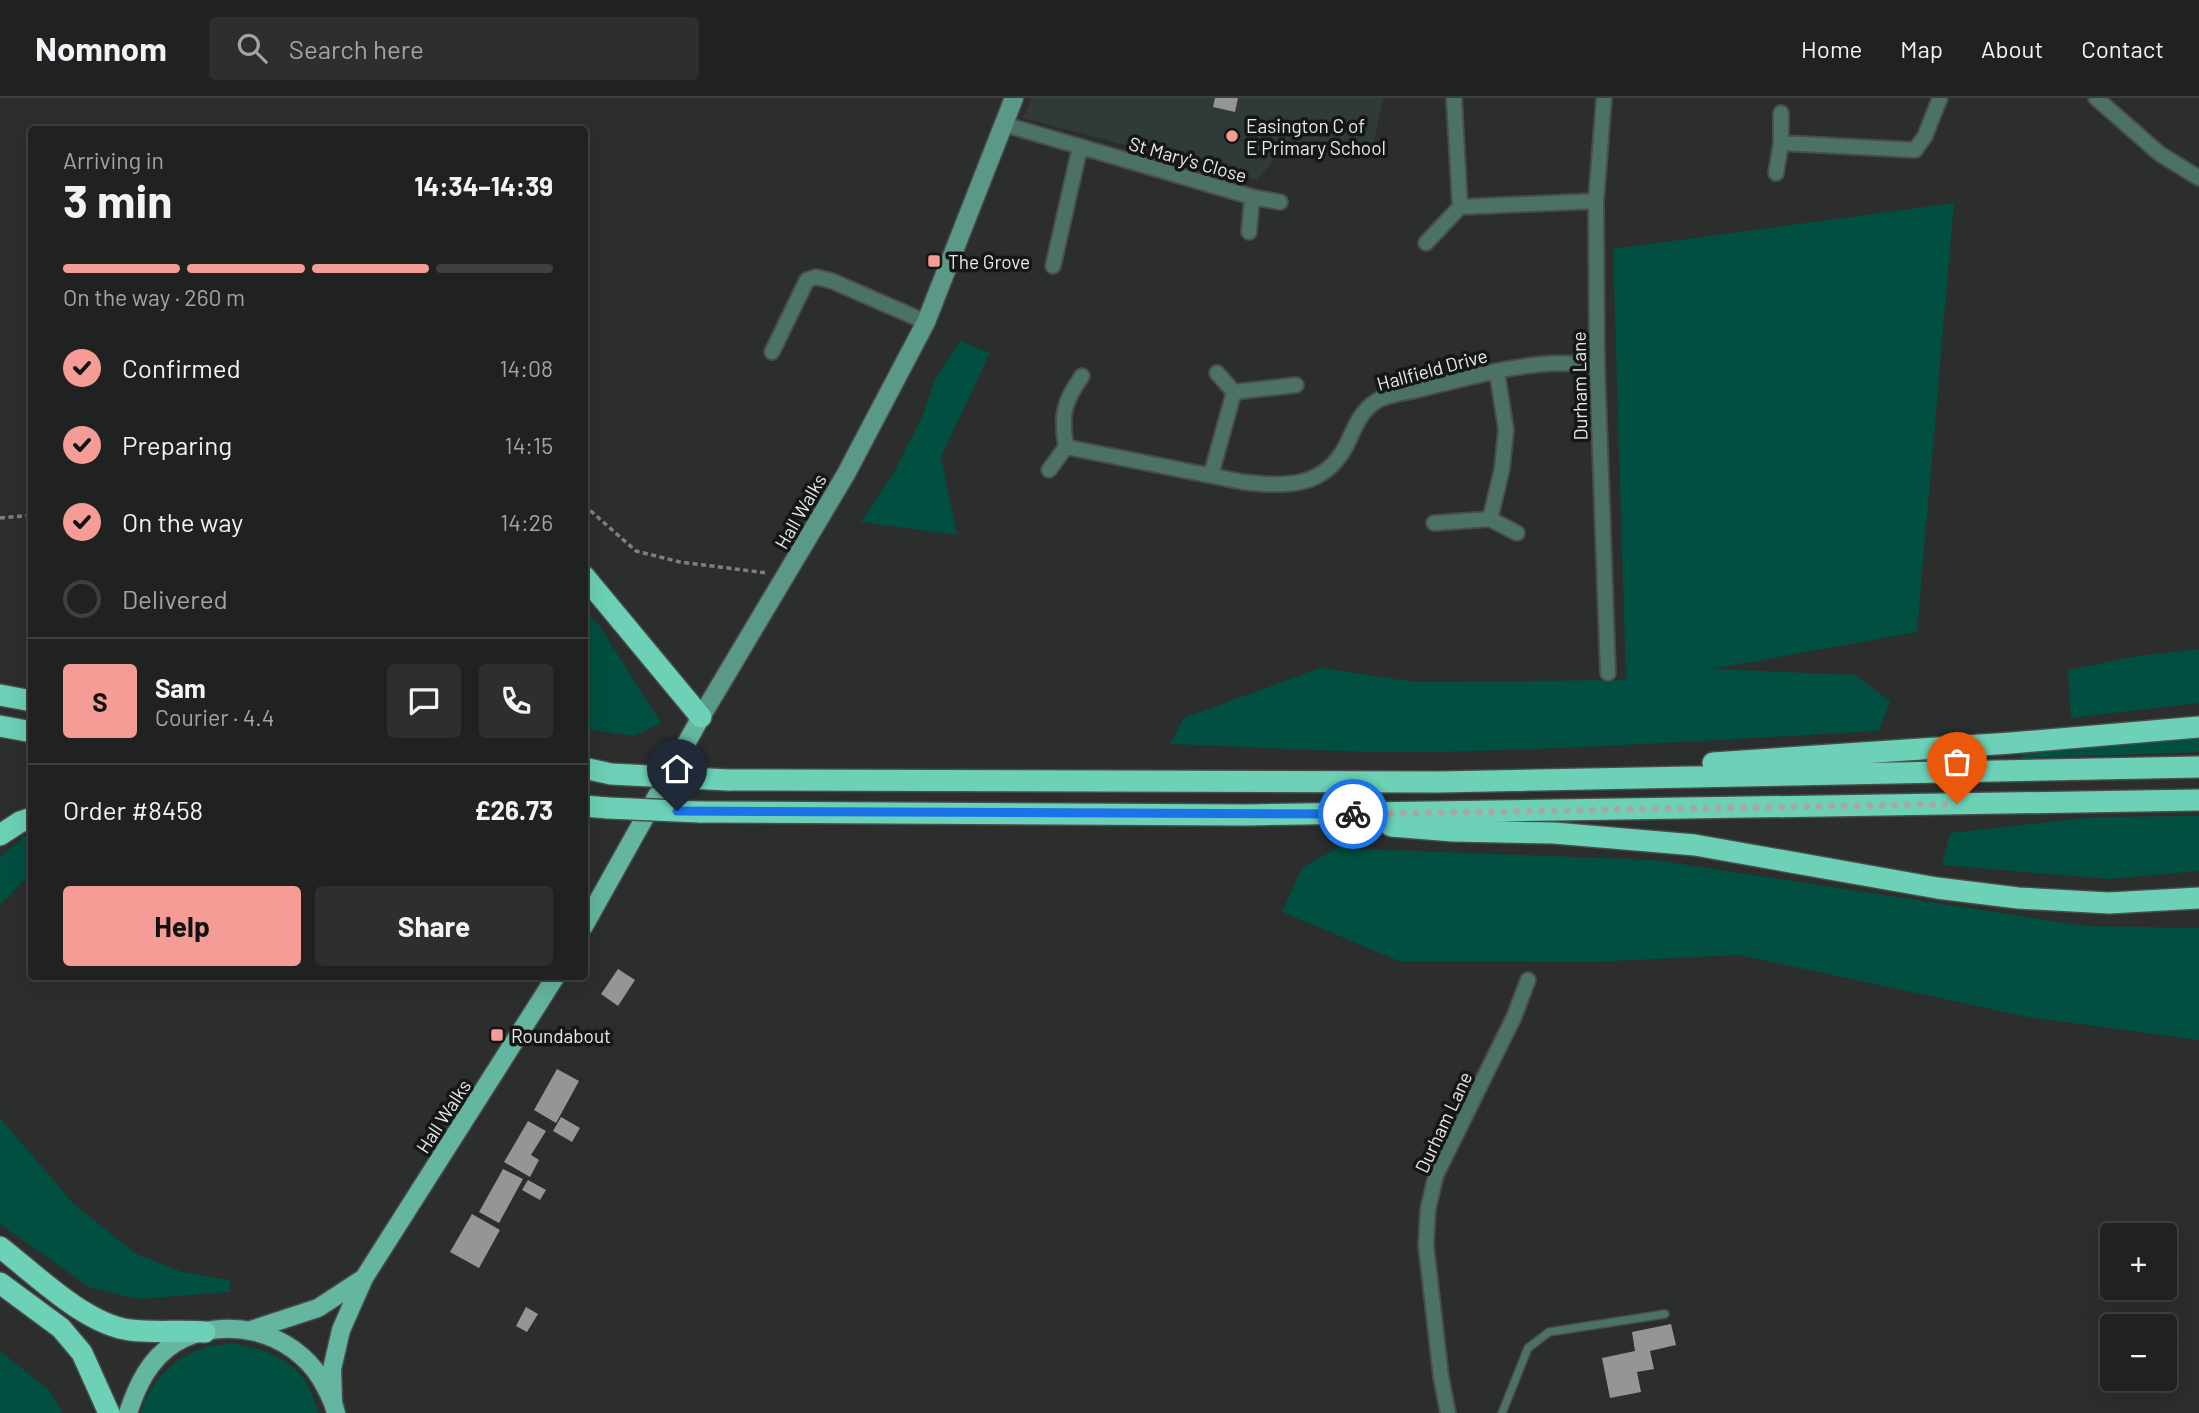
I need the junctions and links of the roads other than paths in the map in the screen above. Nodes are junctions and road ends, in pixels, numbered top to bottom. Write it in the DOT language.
graph roads {
  1 [pos="1014,98"];
  2 [pos="1454,98"];
  3 [pos="1604,98"];
  4 [pos="1940,98"];
  5 [pos="2096,98"];
  6 [pos="1781,113"];
  7 [pos="1003,124"];
  8 [pos="1781,143"];
  9 [pos="1080,147"];
  10 [pos="1776,173"];
  11 [pos="2199,178"];
  12 [pos="1252,197"];
  13 [pos="1596,201"];
  14 [pos="1280,202"];
  15 [pos="1460,207"];
  16 [pos="1250,232"];
  17 [pos="1426,243"];
  18 [pos="1053,266"];
  19 [pos="926,322"];
  20 [pos="772,352"];
  21 [pos="1597,365"];
  22 [pos="1497,372"];
  23 [pos="1217,373"];
  24 [pos="1082,376"];
  25 [pos="1296,385"];
  26 [pos="1234,392"];
  27 [pos="1066,447"];
  28 [pos="1049,470"];
  29 [pos="1210,475"];
  30 [pos="1490,519"];
  31 [pos="1434,523"];
  32 [pos="1517,533"];
  33 [pos="588,581"];
  34 [pos="1608,673"];
  35 [pos="0,695"];
  36 [pos="28,700"];
  37 [pos="701,717"];
  38 [pos="0,726"];
  39 [pos="2199,727"];
  40 [pos="28,731"];
  41 [pos="2199,767"];
  42 [pos="588,771"];
  43 [pos="1439,782"];
  44 [pos="2199,800"];
  45 [pos="588,807"];
  46 [pos="1246,815"];
  47 [pos="28,819"];
  48 [pos="0,835"];
  49 [pos="2199,898"];
  50 [pos="588,919"];
  51 [pos="553,980"];
  52 [pos="1528,980"];
  53 [pos="0,1247"];
  54 [pos="364,1278"];
  55 [pos="0,1283"];
  56 [pos="1665,1314"];
  57 [pos="251,1330"];
  58 [pos="205,1332"];
  59 [pos="335,1407"];
  60 [pos="109,1413"];
  61 [pos="128,1413"];
  62 [pos="1448,1413"];
  63 [pos="1502,1413"];
  1 -- 7 [label="main road, Hall Walks"];
  2 -- 15 [label="street"];
  3 -- 13 [label="street, Durham Lane"];
  4 -- 8 [label="street"];
  5 -- 11 [label="street"];
  6 -- 8 [label="street"];
  7 -- 9 [label="street, St Mary's Close"];
  7 -- 19 [label="main road, Hall Walks"];
  8 -- 10 [label="street"];
  9 -- 12 [label="street, St Mary's Close"];
  9 -- 18 [label="street"];
  12 -- 14 [label="street"];
  12 -- 16 [label="street, St Mary's Close"];
  13 -- 15 [label="street"];
  13 -- 21 [label="street, Durham Lane"];
  15 -- 17 [label="street"];
  19 -- 20 [label="street"];
  19 -- 37 [label="main road, Hall Walks"];
  21 -- 22 [label="street, Hallfield Drive"];
  21 -- 34 [label="street, Durham Lane"];
  22 -- 29 [label="street, Hallfield Drive"];
  22 -- 30 [label="street"];
  23 -- 26 [label="street"];
  24 -- 27 [label="street"];
  25 -- 26 [label="street"];
  26 -- 29 [label="street"];
  27 -- 28 [label="street"];
  27 -- 29 [label="street, Hallfield Drive"];
  30 -- 31 [label="street"];
  30 -- 32 [label="street"];
  33 -- 37 [label="highway"];
  35 -- 36 [label="highway"];
  37 -- 50 [label="main road, Hall Walks"];
  38 -- 40 [label="highway"];
  39 -- 43 [label="highway"];
  41 -- 43 [label="highway"];
  42 -- 43 [label="highway, bridge"];
  44 -- 46 [label="highway"];
  45 -- 46 [label="highway, bridge"];
  46 -- 49 [label="highway"];
  47 -- 48 [label="highway"];
  51 -- 54 [label="main road, Hall Walks"];
  52 -- 62 [label="street, Durham Lane"];
  53 -- 58 [label="highway"];
  54 -- 57 [label="main road, Hall Walks"];
  54 -- 59 [label="main road, Hall Walks"];
  55 -- 60 [label="highway"];
  56 -- 63 [label="lane"];
  57 -- 58 [label="main road"];
  57 -- 59 [label="main road"];
  58 -- 61 [label="main road"];
}
